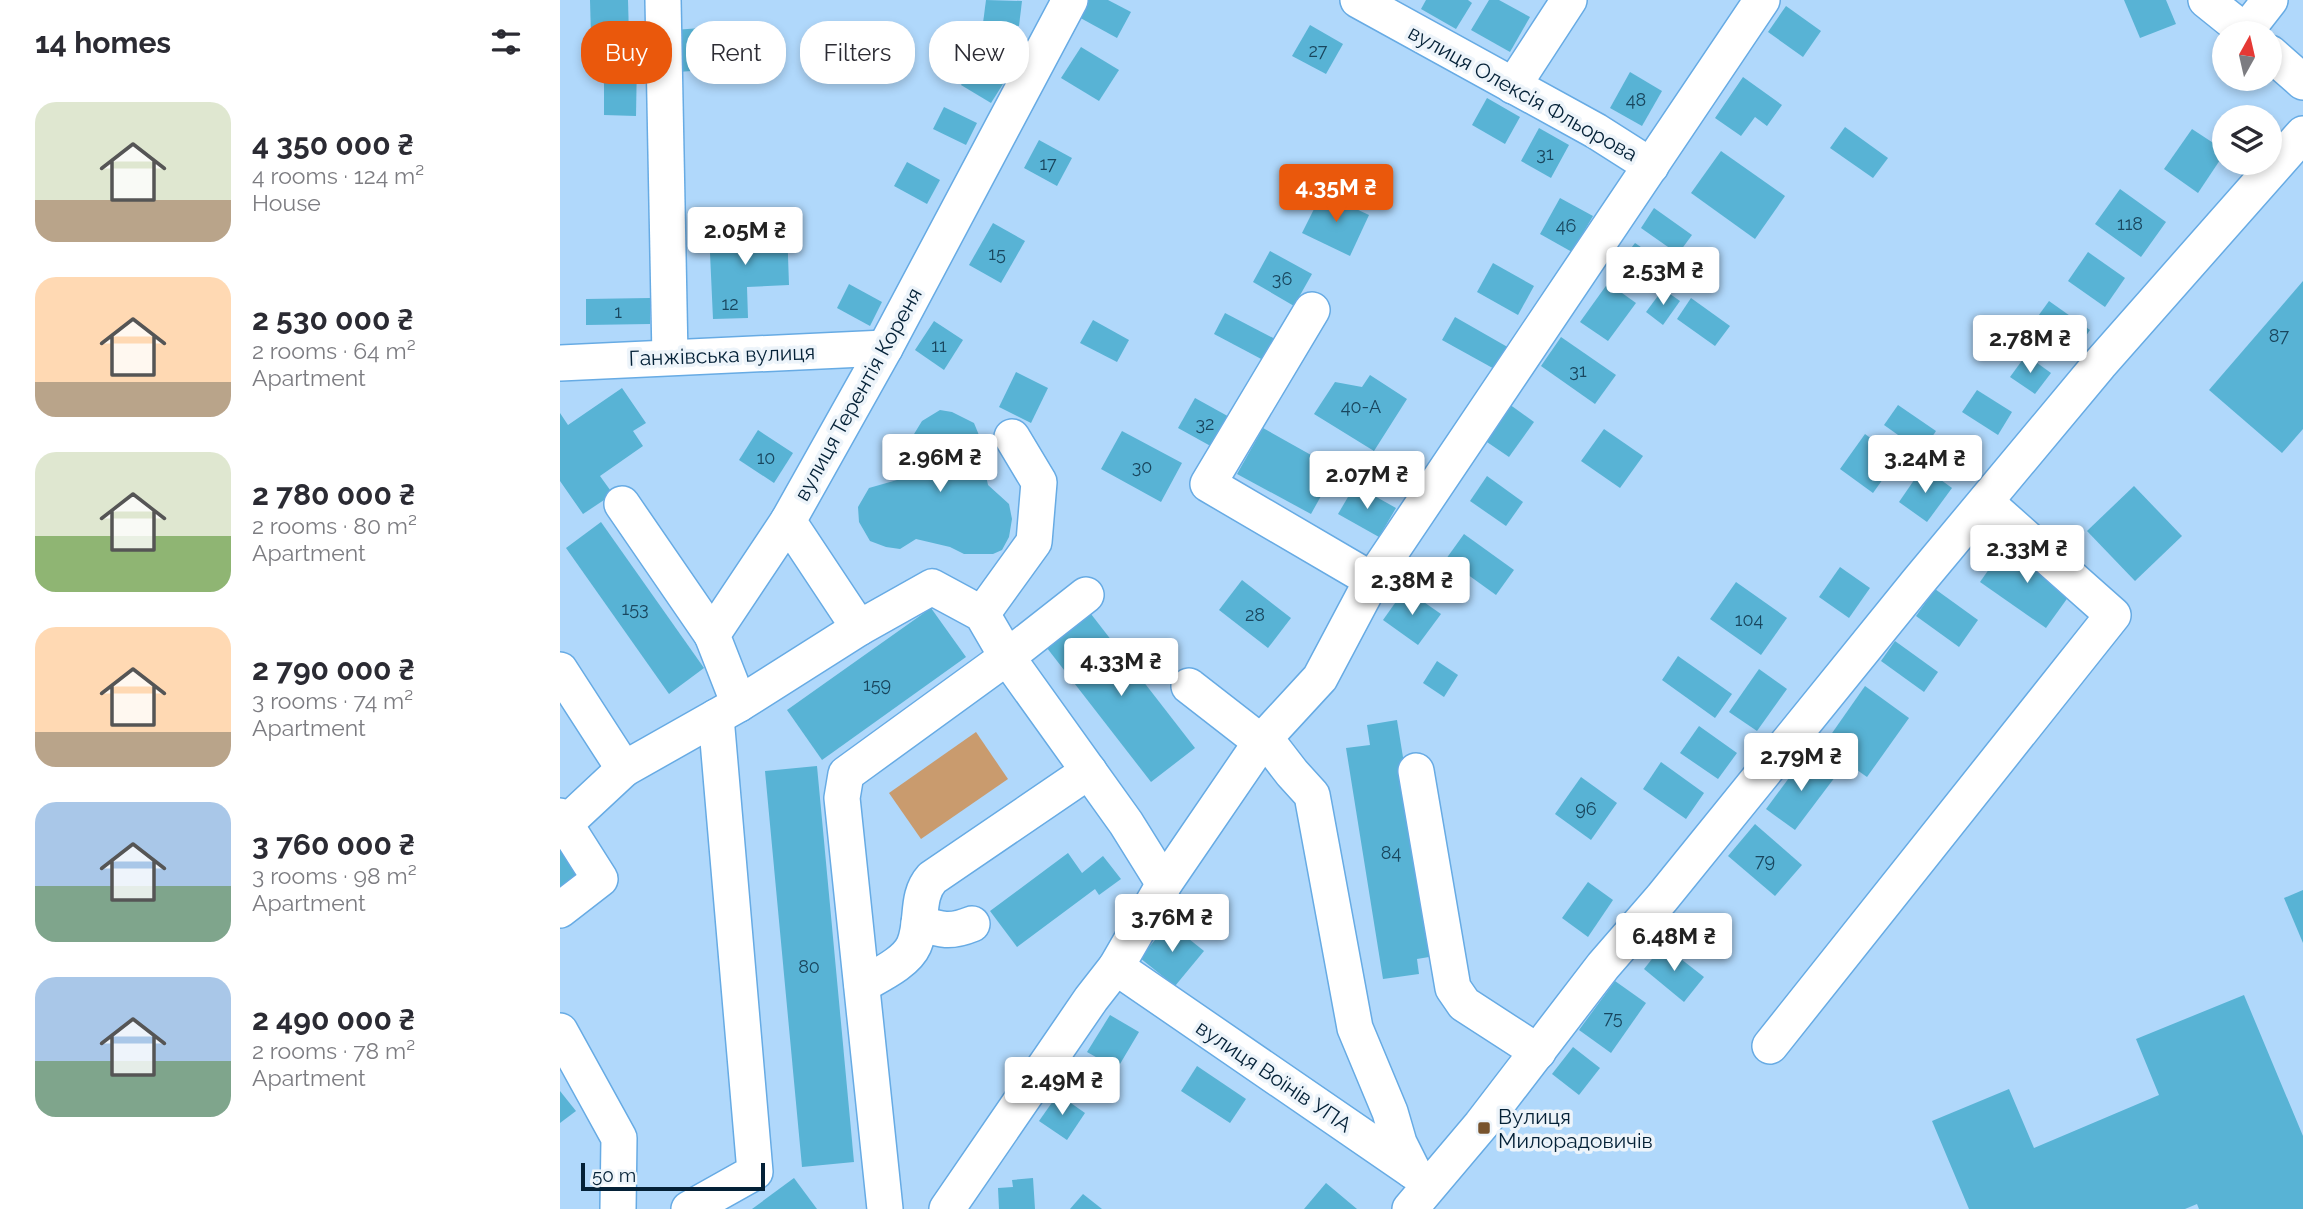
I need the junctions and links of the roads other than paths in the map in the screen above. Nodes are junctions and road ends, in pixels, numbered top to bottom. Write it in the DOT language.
graph roads {
  1 [pos="663,0"];
  2 [pos="1070,0"];
  3 [pos="1358,0"];
  4 [pos="1569,0"];
  5 [pos="1762,0"];
  6 [pos="2206,0"];
  7 [pos="2270,0"];
  8 [pos="2232,21"];
  9 [pos="2261,21"];
  10 [pos="2282,64"];
  11 [pos="2303,82"];
  12 [pos="1513,86"];
  13 [pos="2303,134"];
  14 [pos="1651,166"];
  15 [pos="1312,310"];
  16 [pos="885,348"];
  17 [pos="670,357"];
  18 [pos="560,363"];
  19 [pos="1012,437"];
  20 [pos="1987,500"];
  21 [pos="622,504"];
  22 [pos="788,521"];
  23 [pos="1372,580"];
  24 [pos="1086,595"];
  25 [pos="982,614"];
  26 [pos="859,628"];
  27 [pos="712,635"];
  28 [pos="1007,657"];
  29 [pos="1189,686"];
  30 [pos="565,690"];
  31 [pos="727,711"];
  32 [pos="1263,740"];
  33 [pos="624,769"];
  34 [pos="1089,771"];
  35 [pos="1416,771"];
  36 [pos="563,819"];
  37 [pos="1164,884"];
  38 [pos="560,910"];
  39 [pos="919,923"];
  40 [pos="972,924"];
  41 [pos="1116,967"];
  42 [pos="863,985"];
  43 [pos="560,1031"];
  44 [pos="1770,1046"];
  45 [pos="1538,1052"];
  46 [pos="1415,1191"];
  47 [pos="618,1209"];
  48 [pos="689,1209"];
  49 [pos="885,1209"];
  50 [pos="947,1209"];
  1 -- 17 [label="street"];
  2 -- 16 [label="street, вулиця Терентія Кореня"];
  3 -- 12 [label="street, вулиця Олексія Фльорова"];
  4 -- 12 [label="street"];
  5 -- 14 [label="street"];
  6 -- 8 [label="street"];
  7 -- 9 [label="street"];
  10 -- 11 [label="street"];
  12 -- 14 [label="street, вулиця Олексія Фльорова"];
  13 -- 20 [label="street"];
  14 -- 23 [label="street"];
  15 -- 23 [label="street"];
  16 -- 17 [label="street, Ганжівська вулиця"];
  16 -- 22 [label="street, вулиця Терентія Кореня"];
  17 -- 18 [label="street, Ганжівська вулиця"];
  19 -- 25 [label="street"];
  20 -- 44 [label="street"];
  20 -- 45 [label="street"];
  21 -- 27 [label="street"];
  22 -- 26 [label="street, вулиця Терентія Кореня"];
  22 -- 27 [label="street"];
  23 -- 32 [label="street"];
  24 -- 28 [label="street"];
  25 -- 26 [label="street"];
  25 -- 28 [label="street"];
  26 -- 31 [label="street"];
  27 -- 31 [label="street"];
  28 -- 34 [label="street"];
  28 -- 42 [label="street"];
  29 -- 32 [label="street"];
  30 -- 33 [label="street"];
  31 -- 33 [label="street"];
  31 -- 48 [label="street"];
  32 -- 37 [label="street"];
  32 -- 46 [label="street"];
  33 -- 36 [label="street"];
  34 -- 37 [label="street"];
  34 -- 39 [label="street"];
  35 -- 45 [label="street"];
  36 -- 38 [label="street"];
  37 -- 41 [label="street"];
  39 -- 40 [label="street"];
  39 -- 42 [label="street"];
  41 -- 46 [label="street, вулиця Воїнів УПА"];
  41 -- 50 [label="street"];
  42 -- 49 [label="street"];
  43 -- 47 [label="street"];
  45 -- 46 [label="street"];
}
